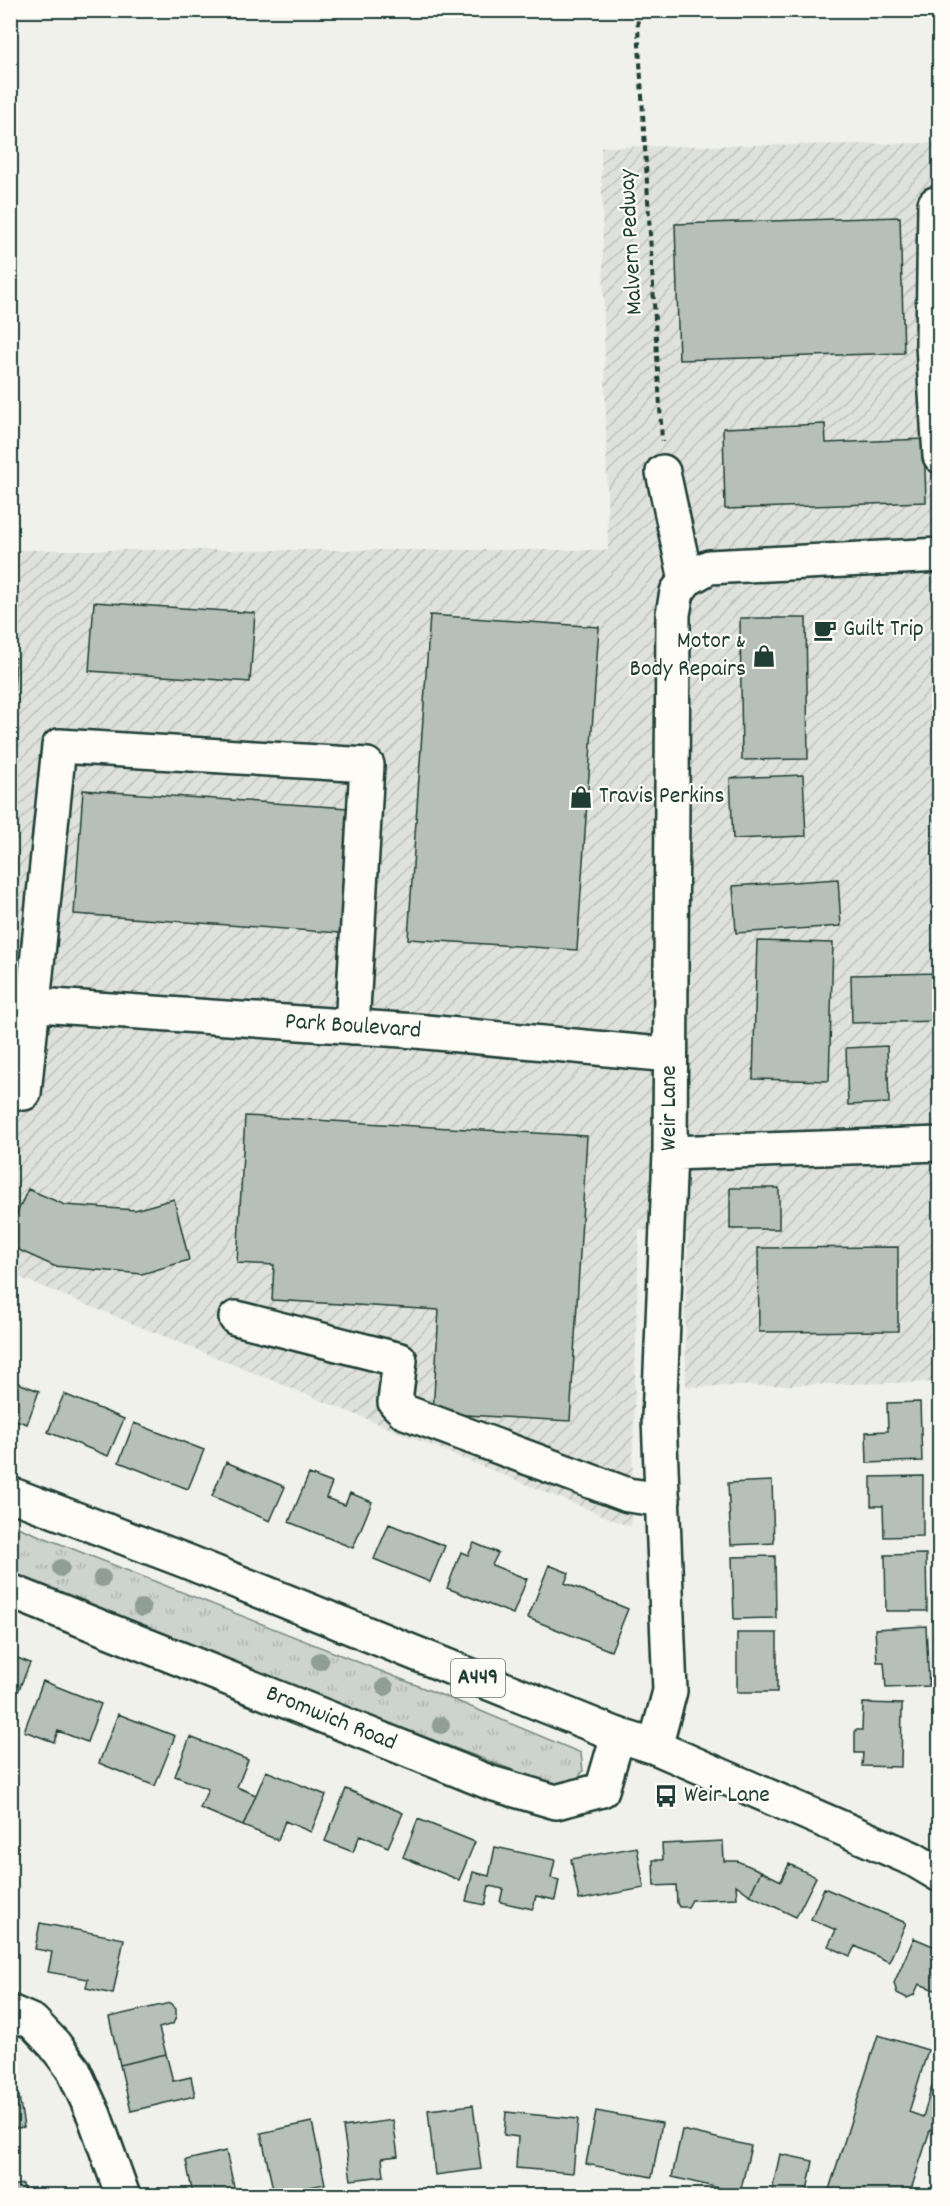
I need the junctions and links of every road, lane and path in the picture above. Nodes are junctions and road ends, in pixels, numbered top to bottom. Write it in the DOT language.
graph roads {
  1 [pos="637,10"];
  2 [pos="935,204"];
  3 [pos="939,456"];
  4 [pos="663,472"];
  5 [pos="939,555"];
  6 [pos="686,580"];
  7 [pos="22,1004"];
  8 [pos="352,1027"];
  9 [pos="670,1054"];
  10 [pos="24,1093"];
  11 [pos="939,1144"];
  12 [pos="670,1153"];
  13 [pos="236,1318"];
  14 [pos="10,1494"];
  15 [pos="663,1500"];
  16 [pos="10,1591"];
  17 [pos="618,1735"];
  18 [pos="655,1747"];
  19 [pos="939,1875"];
  20 [pos="10,2012"];
  21 [pos="123,2196"];
  1 -- 4 [label="path, Malvern Pedway"];
  2 -- 3 [label="street"];
  4 -- 6 [label="street"];
  5 -- 6 [label="street"];
  6 -- 9 [label="street, Weir Lane"];
  7 -- 8 [label="street, Park Boulevard"];
  7 -- 8 [label="street"];
  7 -- 10 [label="street"];
  8 -- 9 [label="street, Park Boulevard"];
  9 -- 12 [label="street, Weir Lane"];
  11 -- 12 [label="street"];
  12 -- 15 [label="street, Weir Lane"];
  13 -- 15 [label="street"];
  14 -- 17 [label="street, A449"];
  15 -- 18 [label="street, Weir Lane"];
  16 -- 17 [label="street, Bromwich Road"];
  17 -- 18 [label="street, A449"];
  18 -- 19 [label="street, A449"];
  20 -- 21 [label="street"];
}
